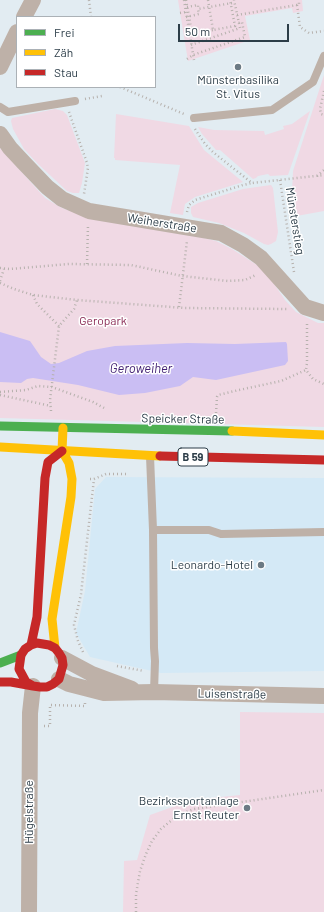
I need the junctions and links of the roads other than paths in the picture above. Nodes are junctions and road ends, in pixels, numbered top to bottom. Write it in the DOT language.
graph roads {
  1 [pos="33,0"];
  2 [pos="25,16"];
  3 [pos="16,34"];
  4 [pos="324,56"];
  5 [pos="0,67"];
  6 [pos="75,101"];
  7 [pos="0,107"];
  8 [pos="192,117"];
  9 [pos="0,134"];
  10 [pos="324,313"];
  11 [pos="0,426"];
  12 [pos="63,428"];
  13 [pos="324,435"];
  14 [pos="0,447"];
  15 [pos="62,451"];
  16 [pos="150,456"];
  17 [pos="324,460"];
  18 [pos="153,530"];
  19 [pos="324,532"];
  20 [pos="31,645"];
  21 [pos="58,653"];
  22 [pos="21,655"];
  23 [pos="0,662"];
  24 [pos="59,678"];
  25 [pos="0,682"];
  26 [pos="33,686"];
  27 [pos="147,693"];
  28 [pos="324,696"];
  29 [pos="29,912"];
  1 -- 2 [label="street"];
  3 -- 5 [label="street"];
  4 -- 8 [label="lane"];
  6 -- 7 [label="lane"];
  9 -- 10 [label="street, Weiherstraße"];
  11 -- 12 [label="main road, B 59"];
  12 -- 13 [label="main road, Speicker Straße / B 59"];
  12 -- 15 [label="main road"];
  14 -- 15 [label="main road, B 59"];
  15 -- 16 [label="main road, B 59"];
  15 -- 20 [label="main road"];
  15 -- 21 [label="main road"];
  16 -- 17 [label="main road, B 59"];
  16 -- 18 [label="lane"];
  18 -- 19 [label="lane"];
  18 -- 27 [label="lane"];
  20 -- 21 [label="main road"];
  20 -- 22 [label="main road"];
  21 -- 24 [label="main road"];
  21 -- 27 [label="street, Luisenstraße"];
  22 -- 23 [label="main road"];
  22 -- 26 [label="main road"];
  24 -- 26 [label="main road"];
  24 -- 27 [label="street, Luisenstraße"];
  25 -- 26 [label="main road"];
  26 -- 29 [label="street, Hügelstraße"];
  27 -- 28 [label="street, Luisenstraße"];
}
